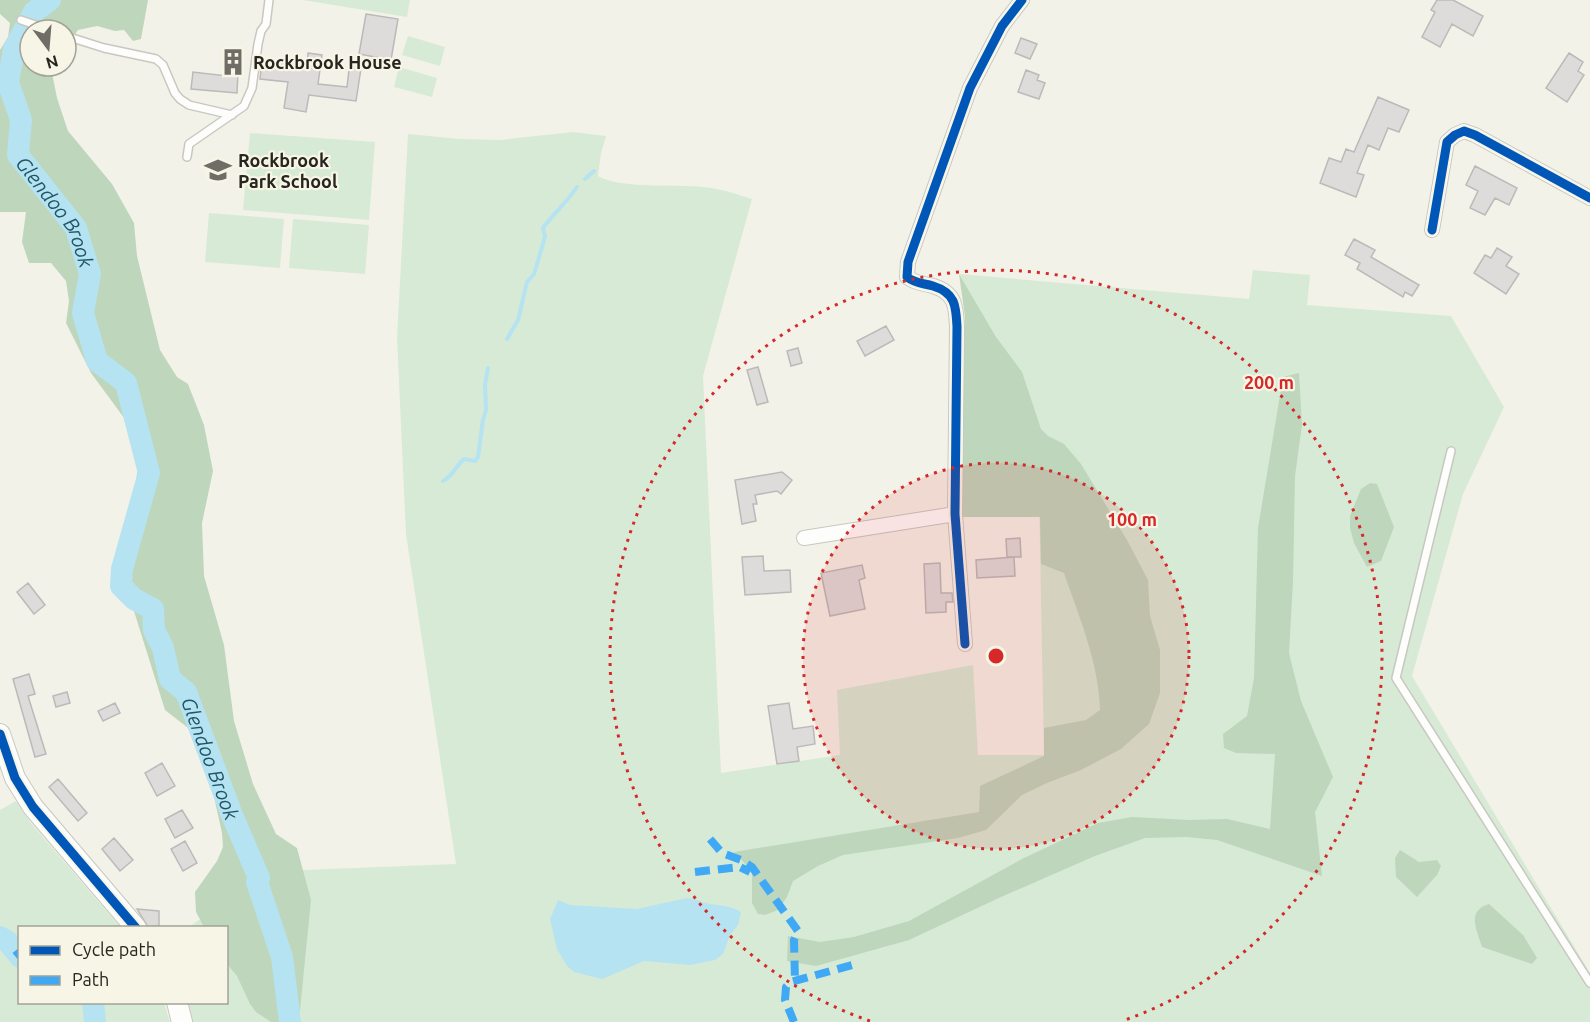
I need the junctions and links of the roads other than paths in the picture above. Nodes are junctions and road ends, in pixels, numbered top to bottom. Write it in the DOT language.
graph roads {
  1 [pos="269,0"];
  2 [pos="1022,0"];
  3 [pos="78,40"];
  4 [pos="231,115"];
  5 [pos="187,157"];
  6 [pos="1590,198"];
  7 [pos="1431,230"];
  8 [pos="1451,451"];
  9 [pos="955,514"];
  10 [pos="804,538"];
  11 [pos="965,644"];
  12 [pos="0,734"];
  13 [pos="135,926"];
  14 [pos="1590,982"];
  15 [pos="178,1004"];
  16 [pos="182,1022"];
  1 -- 4 [label="lane"];
  2 -- 9 [label="street"];
  3 -- 4 [label="lane"];
  4 -- 5 [label="lane"];
  6 -- 7 [label="street"];
  8 -- 14 [label="lane"];
  9 -- 10 [label="street"];
  9 -- 11 [label="street"];
  12 -- 13 [label="main road"];
  15 -- 16 [label="main road"];
}
